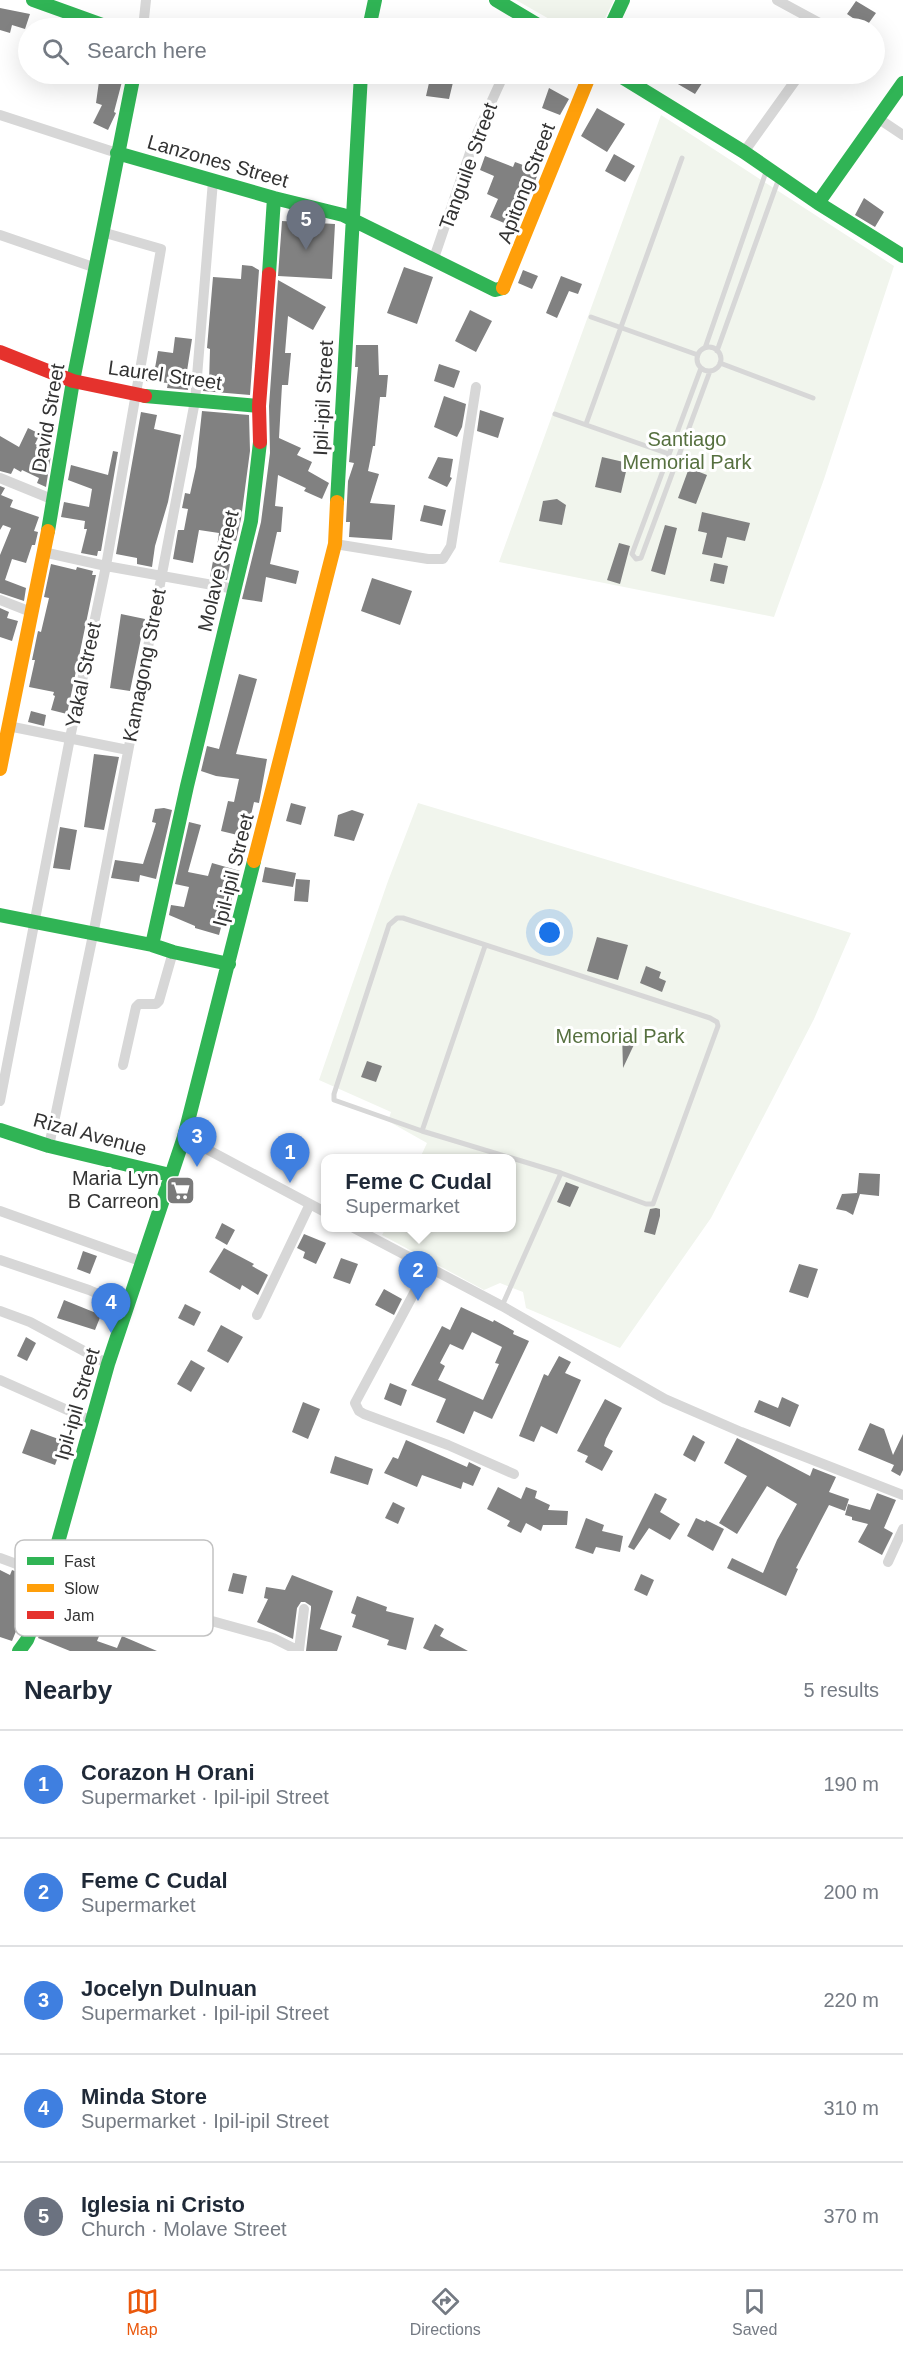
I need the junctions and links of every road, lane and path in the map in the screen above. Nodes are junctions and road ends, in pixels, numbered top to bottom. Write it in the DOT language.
graph roads {
  1 [pos="33,0"];
  2 [pos="146,0"];
  3 [pos="375,0"];
  4 [pos="496,0"];
  5 [pos="623,0"];
  6 [pos="777,0"];
  7 [pos="83,18"];
  8 [pos="144,18"];
  9 [pos="371,18"];
  10 [pos="516,18"];
  11 [pos="615,18"];
  12 [pos="808,18"];
  13 [pos="132,84"];
  14 [pos="361,84"];
  15 [pos="499,84"];
  16 [pos="586,84"];
  17 [pos="633,84"];
  18 [pos="793,84"];
  19 [pos="903,84"];
  20 [pos="0,115"];
  21 [pos="879,118"];
  22 [pos="903,135"];
  23 [pos="744,152"];
  24 [pos="117,153"];
  25 [pos="682,158"];
  26 [pos="767,168"];
  27 [pos="780,177"];
  28 [pos="213,181"];
  29 [pos="274,198"];
  30 [pos="818,202"];
  31 [pos="352,219"];
  32 [pos="102,232"];
  33 [pos="0,235"];
  34 [pos="903,256"];
  35 [pos="434,258"];
  36 [pos="96,268"];
  37 [pos="485,285"];
  38 [pos="591,317"];
  39 [pos="621,327"];
  40 [pos="705,348"];
  41 [pos="717,351"];
  42 [pos="0,352"];
  43 [pos="698,356"];
  44 [pos="720,363"];
  45 [pos="701,368"];
  46 [pos="710,371"];
  47 [pos="73,381"];
  48 [pos="476,387"];
  49 [pos="136,395"];
  50 [pos="813,398"];
  51 [pos="195,401"];
  52 [pos="260,406"];
  53 [pos="555,414"];
  54 [pos="586,424"];
  55 [pos="669,453"];
  56 [pos="0,478"];
  57 [pos="54,500"];
  58 [pos="335,544"];
  59 [pos="43,552"];
  60 [pos="105,566"];
  61 [pos="162,576"];
  62 [pos="235,589"];
  63 [pos="0,600"];
  64 [pos="31,612"];
  65 [pos="4,725"];
  66 [pos="70,738"];
  67 [pos="128,750"];
  68 [pos="0,769"];
  69 [pos="0,915"];
  70 [pos="35,922"];
  71 [pos="93,935"];
  72 [pos="152,945"];
  73 [pos="485,945"];
  74 [pos="173,952"];
  75 [pos="229,964"];
  76 [pos="123,1065"];
  77 [pos="0,1101"];
  78 [pos="0,1130"];
  79 [pos="422,1131"];
  80 [pos="184,1137"];
  81 [pos="49,1146"];
  82 [pos="498,1154"];
  83 [pos="516,1159"];
  84 [pos="561,1173"];
  85 [pos="170,1175"];
  86 [pos="310,1204"];
  87 [pos="321,1210"];
  88 [pos="0,1212"];
  89 [pos="363,1232"];
  90 [pos="0,1260"];
  91 [pos="143,1262"];
  92 [pos="428,1267"];
  93 [pos="502,1306"];
  94 [pos="128,1307"];
  95 [pos="0,1311"];
  96 [pos="257,1315"];
  97 [pos="108,1364"];
  98 [pos="0,1380"];
  99 [pos="92,1421"];
  100 [pos="514,1474"];
  101 [pos="903,1495"];
  102 [pos="903,1528"];
  103 [pos="59,1540"];
  104 [pos="0,1558"];
  105 [pos="888,1562"];
  106 [pos="15,1564"];
  107 [pos="304,1609"];
  108 [pos="213,1621"];
  109 [pos="29,1636"];
  110 [pos="19,1651"];
  111 [pos="299,1651"];
  1 -- 7 [label="street"];
  2 -- 8 [label="street"];
  3 -- 9 [label="street"];
  4 -- 10 [label="street"];
  5 -- 11 [label="street"];
  6 -- 12 [label="street"];
  13 -- 24 [label="street, David Street"];
  14 -- 31 [label="street, Ipil-ipil Street"];
  15 -- 35 [label="street, Tanguile Street"];
  16 -- 37 [label="street, Apitong Street"];
  17 -- 23 [label="street"];
  18 -- 23 [label="street"];
  19 -- 21 [label="street"];
  20 -- 24 [label="street, Lanzones Street"];
  21 -- 22 [label="street"];
  21 -- 30 [label="street"];
  23 -- 26 [label="street"];
  24 -- 28 [label="street, Lanzones Street"];
  24 -- 32 [label="street, David Street"];
  25 -- 39 [label="lane"];
  26 -- 27 [label="street"];
  26 -- 40 [label="lane"];
  27 -- 30 [label="street"];
  27 -- 41 [label="lane"];
  28 -- 29 [label="street, Lanzones Street"];
  28 -- 51 [label="street, Kamagong Street"];
  29 -- 31 [label="street, Lanzones Street"];
  29 -- 52 [label="street, Molave Street"];
  30 -- 34 [label="street"];
  31 -- 35 [label="street, Lanzones Street"];
  31 -- 58 [label="street, Ipil-ipil Street"];
  32 -- 36 [label="street, David Street"];
  32 -- 49 [label="street, Yakal Street"];
  33 -- 36 [label="street"];
  35 -- 37 [label="street, Lanzones Street"];
  36 -- 47 [label="street, David Street"];
  38 -- 39 [label="lane"];
  39 -- 43 [label="lane"];
  39 -- 54 [label="lane"];
  40 -- 41 [label="lane"];
  40 -- 43 [label="lane"];
  41 -- 44 [label="lane"];
  42 -- 47 [label="street, Laurel Street"];
  43 -- 45 [label="lane"];
  44 -- 46 [label="lane"];
  44 -- 50 [label="lane"];
  45 -- 46 [label="lane"];
  45 -- 55 [label="lane"];
  46 -- 55 [label="lane"];
  47 -- 49 [label="street, Laurel Street"];
  47 -- 57 [label="street, David Street"];
  48 -- 58 [label="street"];
  49 -- 51 [label="street, Laurel Street"];
  49 -- 60 [label="street, Yakal Street"];
  51 -- 52 [label="street, Laurel Street"];
  51 -- 61 [label="street, Kamagong Street"];
  52 -- 62 [label="street, Molave Street"];
  53 -- 54 [label="lane"];
  54 -- 55 [label="lane"];
  56 -- 57 [label="street"];
  57 -- 59 [label="street, David Street"];
  58 -- 75 [label="street, Ipil-ipil Street"];
  59 -- 60 [label="street"];
  59 -- 64 [label="street, David Street"];
  60 -- 61 [label="street"];
  60 -- 66 [label="street, Yakal Street"];
  61 -- 62 [label="street"];
  61 -- 67 [label="street, Kamagong Street"];
  62 -- 72 [label="street, Molave Street"];
  63 -- 64 [label="street"];
  64 -- 65 [label="street, David Street"];
  65 -- 66 [label="street"];
  65 -- 68 [label="street, David Street"];
  66 -- 67 [label="street"];
  66 -- 70 [label="street, Yakal Street"];
  67 -- 71 [label="street, Kamagong Street"];
  69 -- 70 [label="street"];
  70 -- 71 [label="street"];
  70 -- 77 [label="street, Yakal Street"];
  71 -- 72 [label="street"];
  71 -- 81 [label="street, Kamagong Street"];
  72 -- 74 [label="street"];
  73 -- 79 [label="lane"];
  73 -- 79 [label="lane"];
  73 -- 84 [label="lane"];
  74 -- 75 [label="street"];
  74 -- 76 [label="street"];
  75 -- 80 [label="street, Ipil-ipil Street"];
  78 -- 81 [label="street, Rizal Avenue"];
  79 -- 82 [label="lane"];
  80 -- 85 [label="street, Ipil-ipil Street"];
  80 -- 86 [label="street"];
  81 -- 85 [label="street, Rizal Avenue"];
  83 -- 84 [label="lane"];
  84 -- 93 [label="lane"];
  85 -- 91 [label="street, Ipil-ipil Street"];
  86 -- 87 [label="street"];
  86 -- 96 [label="street"];
  88 -- 91 [label="street"];
  89 -- 92 [label="street"];
  90 -- 94 [label="street"];
  91 -- 94 [label="street, Ipil-ipil Street"];
  92 -- 93 [label="street"];
  92 -- 100 [label="street"];
  93 -- 101 [label="street"];
  94 -- 97 [label="street, Ipil-ipil Street"];
  95 -- 97 [label="street"];
  97 -- 99 [label="street, Ipil-ipil Street"];
  98 -- 99 [label="street"];
  99 -- 103 [label="street, Ipil-ipil Street"];
  102 -- 105 [label="street"];
  104 -- 106 [label="street"];
  107 -- 111 [label="street"];
  108 -- 111 [label="street"];
  109 -- 110 [label="street, Ipil-ipil Street"];
}
